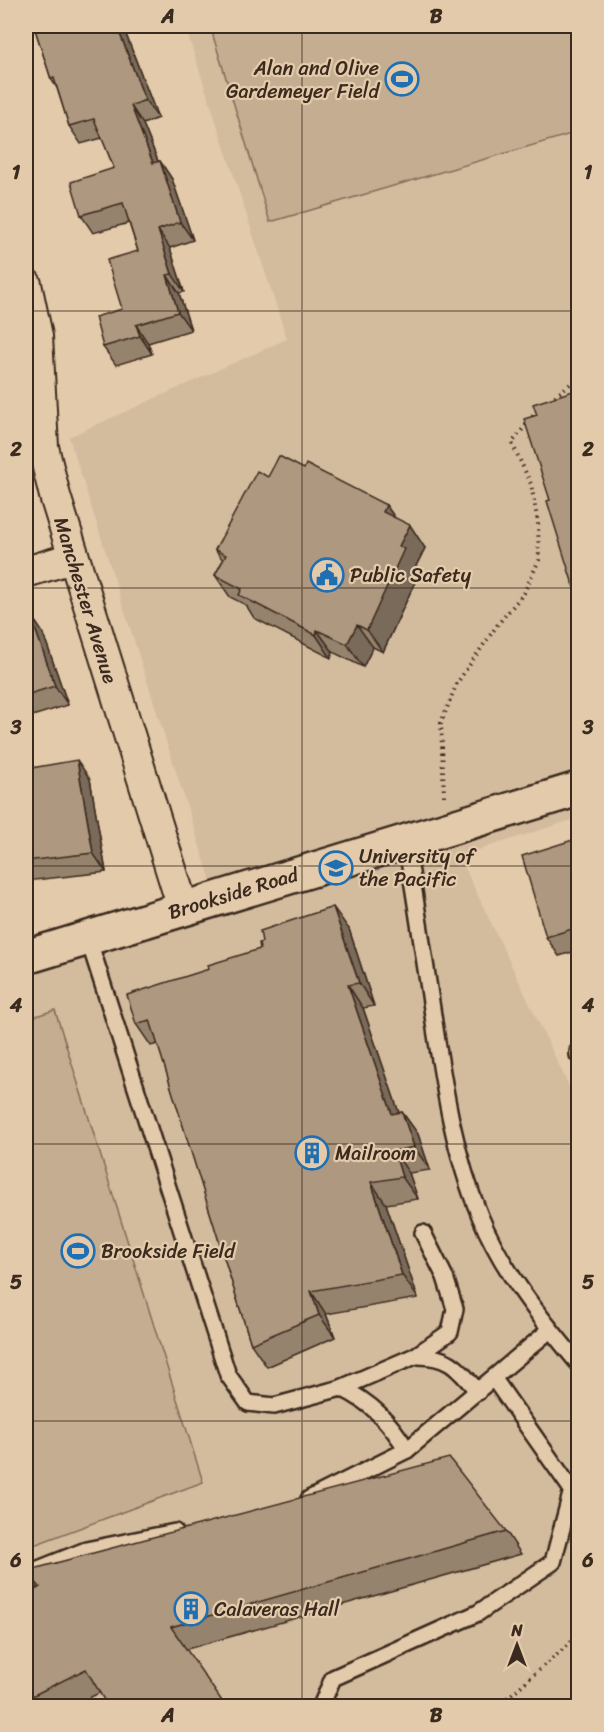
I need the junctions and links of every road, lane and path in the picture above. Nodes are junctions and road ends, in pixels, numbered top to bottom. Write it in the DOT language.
graph roads {
  1 [pos="26,284"];
  2 [pos="579,378"];
  3 [pos="72,558"];
  4 [pos="26,572"];
  5 [pos="579,789"];
  6 [pos="447,830"];
  7 [pos="406,842"];
  8 [pos="183,908"];
  9 [pos="88,938"];
  10 [pos="26,957"];
  11 [pos="423,1233"];
  12 [pos="550,1330"];
  13 [pos="416,1356"];
  14 [pos="579,1363"];
  15 [pos="494,1379"];
  16 [pos="340,1388"];
  17 [pos="478,1392"];
  18 [pos="407,1450"];
  19 [pos="297,1506"];
  20 [pos="186,1530"];
  21 [pos="26,1574"];
  22 [pos="579,1636"];
  23 [pos="321,1707"];
  24 [pos="498,1707"];
  1 -- 3 [label="street, Manchester Avenue"];
  2 -- 6 [label="path"];
  3 -- 4 [label="street"];
  3 -- 8 [label="street, Manchester Avenue"];
  5 -- 6 [label="street, Brookside Road"];
  6 -- 7 [label="street, Brookside Road"];
  7 -- 8 [label="street, Brookside Road"];
  7 -- 12 [label="lane"];
  8 -- 9 [label="street, Brookside Road"];
  9 -- 10 [label="street, Brookside Road"];
  9 -- 16 [label="lane"];
  11 -- 13 [label="lane"];
  12 -- 14 [label="lane"];
  12 -- 15 [label="lane"];
  13 -- 16 [label="lane"];
  13 -- 17 [label="lane"];
  15 -- 17 [label="lane"];
  15 -- 23 [label="lane"];
  16 -- 18 [label="lane"];
  17 -- 18 [label="lane"];
  18 -- 19 [label="lane"];
  20 -- 21 [label="lane"];
  22 -- 24 [label="path"];
}
